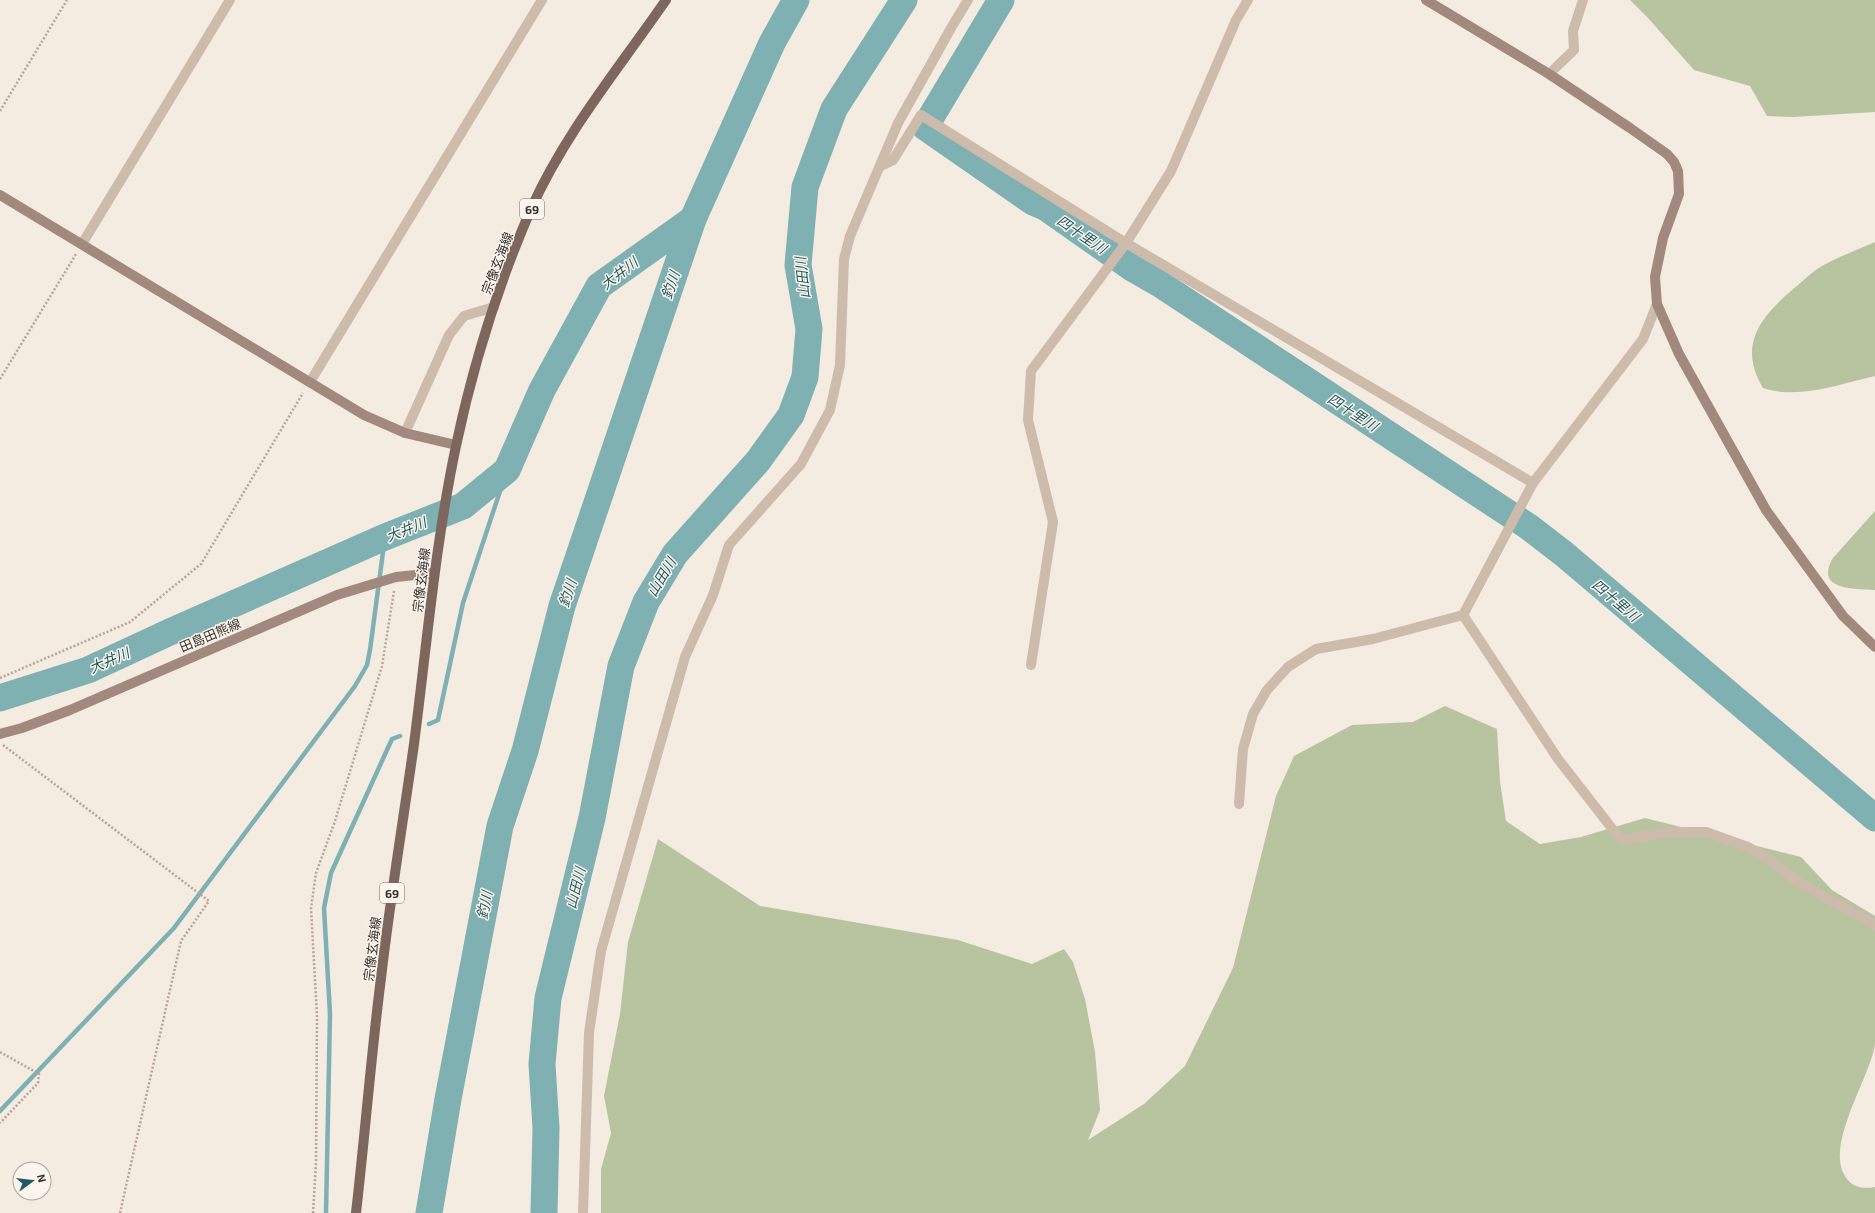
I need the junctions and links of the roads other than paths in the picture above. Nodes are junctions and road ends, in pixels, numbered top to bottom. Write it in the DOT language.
graph roads {
  1 [pos="230,0"];
  2 [pos="542,0"];
  3 [pos="666,0"];
  4 [pos="968,0"];
  5 [pos="1248,0"];
  6 [pos="1426,0"];
  7 [pos="1583,0"];
  8 [pos="1549,74"];
  9 [pos="881,166"];
  10 [pos="0,195"];
  11 [pos="1126,243"];
  12 [pos="82,244"];
  13 [pos="1657,304"];
  14 [pos="494,307"];
  15 [pos="310,382"];
  16 [pos="405,433"];
  17 [pos="456,445"];
  18 [pos="1533,483"];
  19 [pos="434,573"];
  20 [pos="1463,615"];
  21 [pos="1875,647"];
  22 [pos="1031,665"];
  23 [pos="0,734"];
  24 [pos="1239,804"];
  25 [pos="1875,925"];
  26 [pos="356,1213"];
  27 [pos="583,1213"];
  1 -- 12 [label="street"];
  2 -- 15 [label="street"];
  3 -- 14 [label="main road, 宗像玄海線 / 69"];
  4 -- 9 [label="street"];
  5 -- 11 [label="street"];
  6 -- 8 [label="street"];
  7 -- 8 [label="street"];
  8 -- 13 [label="street"];
  9 -- 11 [label="street"];
  9 -- 27 [label="street"];
  10 -- 12 [label="street"];
  11 -- 18 [label="street"];
  11 -- 22 [label="street"];
  12 -- 15 [label="street"];
  13 -- 18 [label="street"];
  13 -- 21 [label="street"];
  14 -- 16 [label="street"];
  14 -- 17 [label="main road, 宗像玄海線 / 69"];
  15 -- 16 [label="street"];
  16 -- 17 [label="street"];
  17 -- 19 [label="main road, 宗像玄海線 / 69"];
  18 -- 20 [label="street"];
  19 -- 23 [label="street, 田島田熊線"];
  19 -- 26 [label="main road, 宗像玄海線 / 69"];
  20 -- 24 [label="street"];
  20 -- 25 [label="street"];
}
